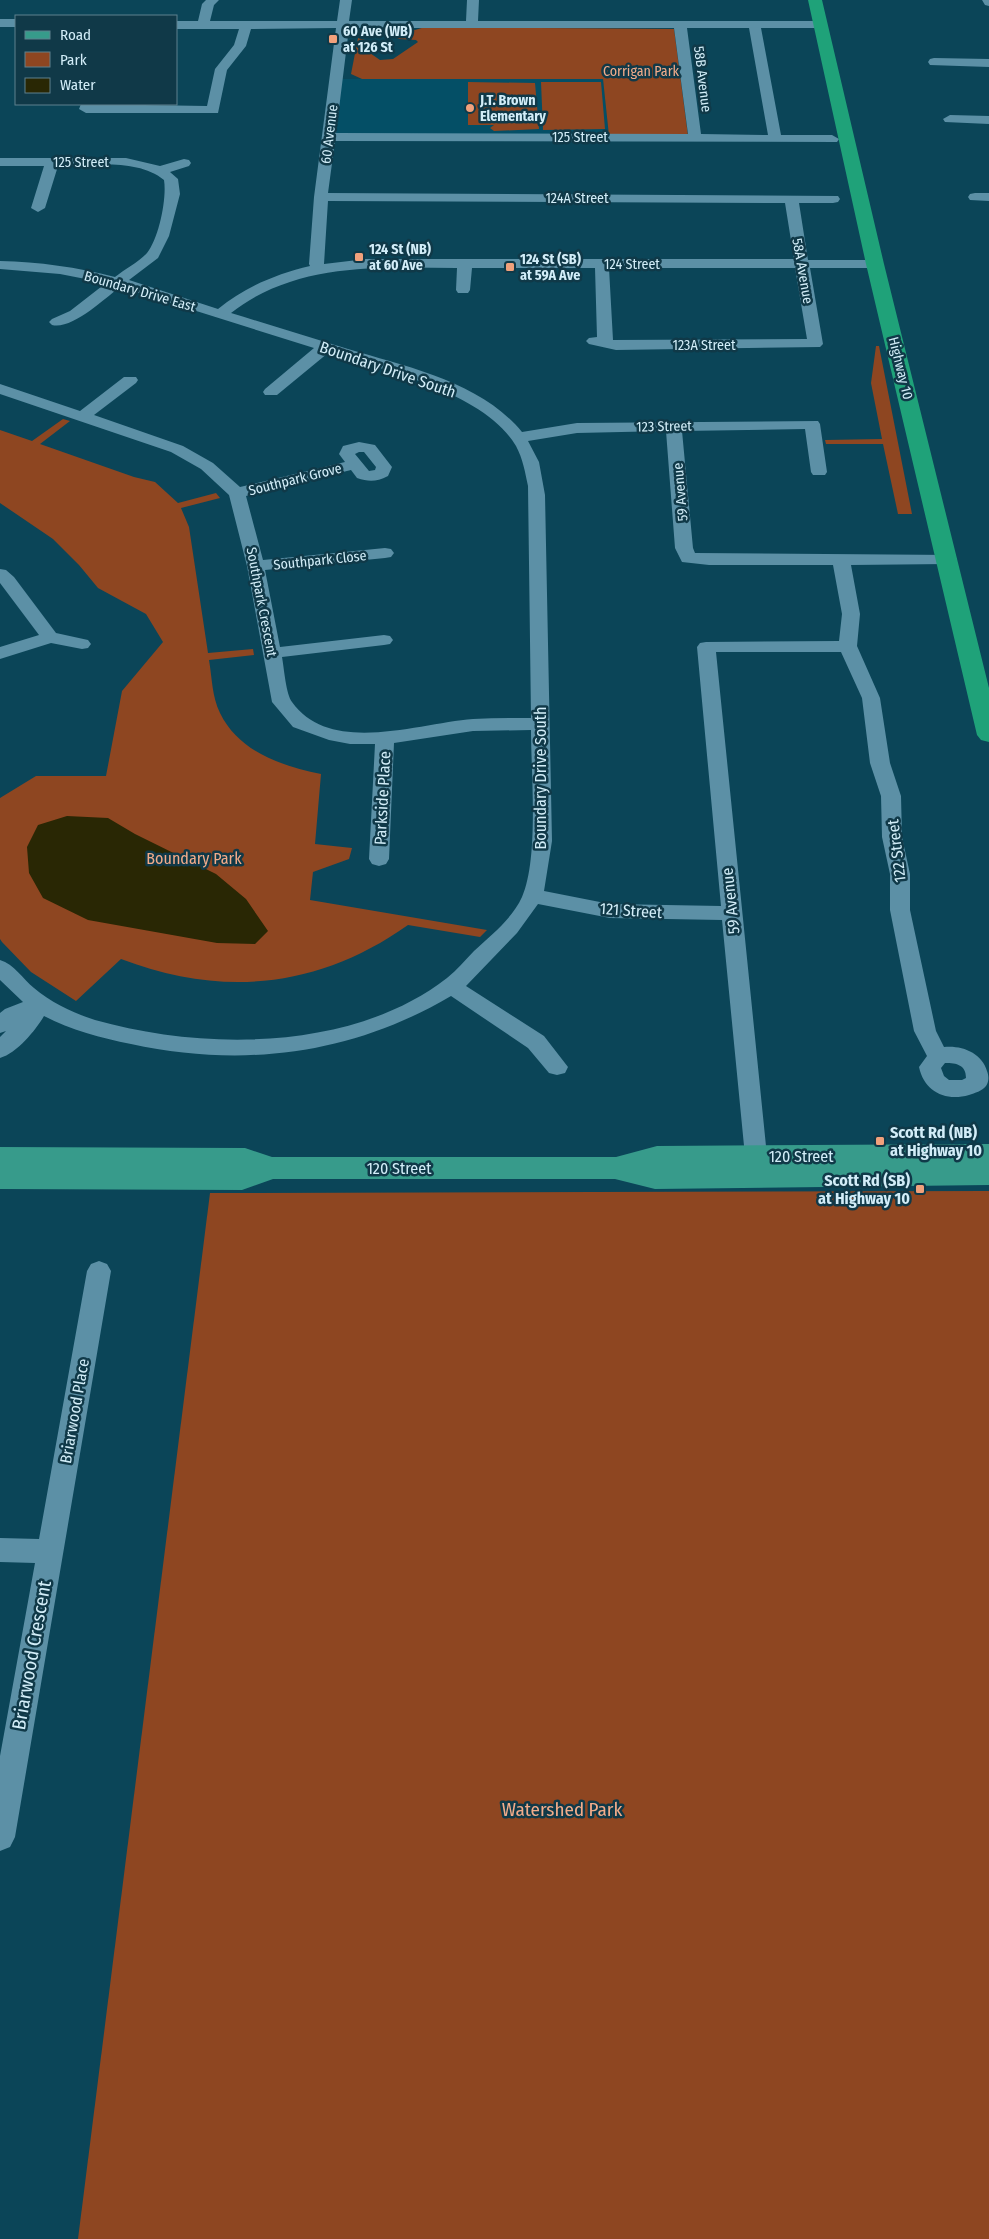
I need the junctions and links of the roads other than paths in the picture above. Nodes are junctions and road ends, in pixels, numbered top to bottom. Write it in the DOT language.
graph roads {
  1 [pos="213,0"];
  2 [pos="346,0"];
  3 [pos="474,0"];
  4 [pos="815,0"];
  5 [pos="826,0"];
  6 [pos="0,23"];
  7 [pos="15,23"];
  8 [pos="203,24"];
  9 [pos="472,24"];
  10 [pos="680,24"];
  11 [pos="754,24"];
  12 [pos="820,24"];
  13 [pos="178,25"];
  14 [pos="246,25"];
  15 [pos="343,25"];
  16 [pos="934,62"];
  17 [pos="989,63"];
  18 [pos="86,106"];
  19 [pos="950,119"];
  20 [pos="989,120"];
  21 [pos="328,137"];
  22 [pos="695,138"];
  23 [pos="775,138"];
  24 [pos="832,139"];
  25 [pos="0,162"];
  26 [pos="52,162"];
  27 [pos="184,163"];
  28 [pos="162,170"];
  29 [pos="321,197"];
  30 [pos="974,197"];
  31 [pos="989,197"];
  32 [pos="790,199"];
  33 [pos="833,199"];
  34 [pos="38,208"];
  35 [pos="883,226"];
  36 [pos="465,263"];
  37 [pos="602,264"];
  38 [pos="801,264"];
  39 [pos="875,264"];
  40 [pos="0,266"];
  41 [pos="320,268"];
  42 [pos="119,282"];
  43 [pos="463,290"];
  44 [pos="220,314"];
  45 [pos="57,322"];
  46 [pos="808,346"];
  47 [pos="325,347"];
  48 [pos="917,358"];
  49 [pos="130,380"];
  50 [pos="0,389"];
  51 [pos="270,392"];
  52 [pos="928,408"];
  53 [pos="83,416"];
  54 [pos="674,426"];
  55 [pos="518,438"];
  56 [pos="353,465"];
  57 [pos="819,472"];
  58 [pos="237,494"];
  59 [pos="385,553"];
  60 [pos="948,559"];
  61 [pos="841,560"];
  62 [pos="256,566"];
  63 [pos="0,574"];
  64 [pos="50,637"];
  65 [pos="384,640"];
  66 [pos="82,644"];
  67 [pos="848,646"];
  68 [pos="0,652"];
  69 [pos="273,653"];
  70 [pos="989,663"];
  71 [pos="540,724"];
  72 [pos="989,735"];
  73 [pos="385,738"];
  74 [pos="379,859"];
  75 [pos="532,896"];
  76 [pos="731,913"];
  77 [pos="0,968"];
  78 [pos="452,986"];
  79 [pos="40,1004"];
  80 [pos="0,1025"];
  81 [pos="0,1050"];
  82 [pos="938,1058"];
  83 [pos="556,1067"];
  84 [pos="989,1155"];
  85 [pos="756,1156"];
  86 [pos="0,1158"];
  87 [pos="272,1168"];
  88 [pos="616,1168"];
  89 [pos="989,1174"];
  90 [pos="0,1178"];
  91 [pos="100,1271"];
  92 [pos="0,1550"];
  93 [pos="49,1551"];
  94 [pos="3,1805"];
  95 [pos="0,1837"];
  1 -- 8 [label="street"];
  2 -- 15 [label="street, 60 Avenue"];
  3 -- 9 [label="street"];
  4 -- 12 [label="highway, Highway 10"];
  5 -- 35 [label="highway"];
  6 -- 7 [label="street"];
  8 -- 13 [label="street"];
  8 -- 14 [label="street"];
  9 -- 10 [label="street"];
  9 -- 15 [label="street"];
  10 -- 11 [label="street"];
  10 -- 22 [label="street, 58B Avenue"];
  11 -- 12 [label="street"];
  11 -- 23 [label="street"];
  12 -- 39 [label="highway, Highway 10"];
  14 -- 15 [label="street"];
  14 -- 18 [label="street"];
  15 -- 21 [label="street, 60 Avenue"];
  16 -- 17 [label="street"];
  19 -- 20 [label="street"];
  21 -- 22 [label="street, 125 Street"];
  21 -- 29 [label="street, 60 Avenue"];
  22 -- 23 [label="street, 125 Street"];
  23 -- 24 [label="street, 125 Street"];
  25 -- 26 [label="street, 125 Street"];
  26 -- 28 [label="street, 125 Street"];
  26 -- 34 [label="street"];
  27 -- 28 [label="street"];
  28 -- 42 [label="street"];
  29 -- 32 [label="street, 124A Street"];
  29 -- 41 [label="street, 60 Avenue"];
  30 -- 31 [label="street"];
  32 -- 33 [label="street, 124A Street"];
  32 -- 38 [label="street, 58A Avenue"];
  36 -- 37 [label="street, 124 Street"];
  36 -- 41 [label="street, 124 Street"];
  36 -- 43 [label="street"];
  37 -- 38 [label="street, 124 Street"];
  37 -- 46 [label="street, 123A Street"];
  38 -- 39 [label="street, 124 Street"];
  38 -- 46 [label="street, 58A Avenue"];
  39 -- 48 [label="highway"];
  39 -- 60 [label="highway, Highway 10"];
  40 -- 42 [label="street, Boundary Drive East"];
  41 -- 44 [label="street, 124 Street"];
  42 -- 44 [label="street, Boundary Drive East"];
  42 -- 45 [label="street"];
  44 -- 47 [label="street, Boundary Drive South"];
  47 -- 51 [label="street"];
  47 -- 55 [label="street, Boundary Drive South"];
  49 -- 53 [label="street"];
  50 -- 53 [label="street, Southpark Crescent"];
  52 -- 70 [label="highway, Highway 10"];
  53 -- 58 [label="street, Southpark Crescent"];
  54 -- 55 [label="street, 123 Street"];
  54 -- 57 [label="street, 123 Street"];
  54 -- 61 [label="street, 59 Avenue"];
  55 -- 71 [label="street, Boundary Drive South"];
  56 -- 58 [label="street, Southpark Grove"];
  58 -- 62 [label="street, Southpark Crescent"];
  59 -- 62 [label="street, Southpark Close"];
  60 -- 61 [label="street"];
  60 -- 72 [label="highway, Highway 10"];
  61 -- 67 [label="street, 122 Street"];
  62 -- 69 [label="street, Southpark Crescent"];
  63 -- 64 [label="street"];
  64 -- 66 [label="street"];
  64 -- 68 [label="street"];
  65 -- 69 [label="street"];
  67 -- 76 [label="street, 59 Avenue"];
  67 -- 82 [label="street, 122 Street"];
  69 -- 73 [label="street, Southpark Crescent"];
  71 -- 73 [label="street, Southpark Crescent"];
  71 -- 75 [label="street, Boundary Drive South"];
  73 -- 74 [label="street, Parkside Place"];
  75 -- 76 [label="street, 121 Street"];
  75 -- 78 [label="street, Boundary Drive South"];
  76 -- 85 [label="street, 59 Avenue"];
  77 -- 79 [label="street, Boundary Drive South"];
  78 -- 79 [label="street, Boundary Drive South"];
  78 -- 83 [label="street"];
  79 -- 80 [label="street"];
  79 -- 81 [label="street"];
  84 -- 85 [label="main road, 120 Street"];
  85 -- 88 [label="main road, 120 Street"];
  86 -- 87 [label="main road, 120 Street"];
  87 -- 88 [label="main road, 120 Street"];
  87 -- 90 [label="main road, 120 Street"];
  88 -- 89 [label="main road, 120 Street"];
  91 -- 93 [label="street, Briarwood Place"];
  92 -- 93 [label="street"];
  93 -- 94 [label="street, Briarwood Crescent"];
  94 -- 95 [label="street, Briarwood Crescent"];
}
